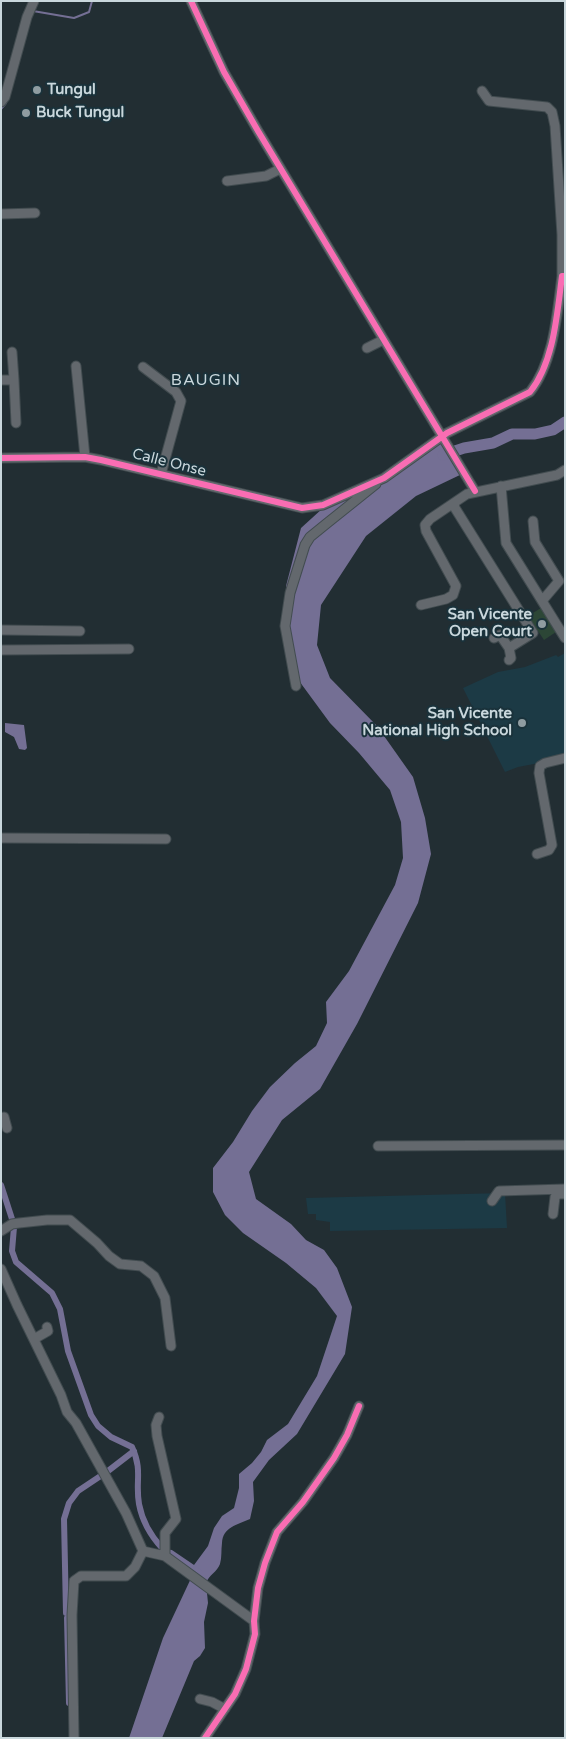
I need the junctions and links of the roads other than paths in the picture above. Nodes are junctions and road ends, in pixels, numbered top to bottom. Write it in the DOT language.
graph roads {
  1 [pos="34,1"];
  2 [pos="191,1"];
  3 [pos="482,91"];
  4 [pos="1,102"];
  5 [pos="280,169"];
  6 [pos="227,181"];
  7 [pos="35,213"];
  8 [pos="1,214"];
  9 [pos="563,276"];
  10 [pos="383,340"];
  11 [pos="367,348"];
  12 [pos="12,352"];
  13 [pos="76,366"];
  14 [pos="143,367"];
  15 [pos="1,380"];
  16 [pos="14,380"];
  17 [pos="16,423"];
  18 [pos="442,436"];
  19 [pos="85,457"];
  20 [pos="1,458"];
  21 [pos="565,470"];
  22 [pos="161,474"];
  23 [pos="384,478"];
  24 [pos="501,486"];
  25 [pos="475,491"];
  26 [pos="454,504"];
  27 [pos="534,521"];
  28 [pos="542,601"];
  29 [pos="421,605"];
  30 [pos="1,630"];
  31 [pos="80,631"];
  32 [pos="494,638"];
  33 [pos="565,638"];
  34 [pos="508,648"];
  35 [pos="129,649"];
  36 [pos="1,650"];
  37 [pos="509,660"];
  38 [pos="296,686"];
  39 [pos="565,758"];
  40 [pos="1,838"];
  41 [pos="166,839"];
  42 [pos="537,854"];
  43 [pos="1,1118"];
  44 [pos="7,1128"];
  45 [pos="565,1145"];
  46 [pos="378,1146"];
  47 [pos="565,1189"];
  48 [pos="565,1194"];
  49 [pos="492,1201"];
  50 [pos="553,1214"];
  51 [pos="1,1230"];
  52 [pos="1,1269"];
  53 [pos="47,1327"];
  54 [pos="34,1339"];
  55 [pos="171,1346"];
  56 [pos="359,1406"];
  57 [pos="159,1416"];
  58 [pos="143,1551"];
  59 [pos="165,1556"];
  60 [pos="254,1621"];
  61 [pos="200,1699"];
  62 [pos="226,1709"];
  63 [pos="74,1738"];
  64 [pos="204,1738"];
  1 -- 4 [label="street"];
  2 -- 5 [label="street"];
  3 -- 9 [label="street"];
  5 -- 6 [label="street"];
  5 -- 10 [label="street"];
  7 -- 8 [label="street"];
  9 -- 18 [label="street"];
  10 -- 11 [label="street"];
  10 -- 18 [label="street"];
  12 -- 16 [label="street"];
  13 -- 19 [label="street"];
  14 -- 22 [label="street"];
  15 -- 16 [label="street"];
  16 -- 17 [label="street"];
  18 -- 23 [label="street"];
  18 -- 25 [label="street"];
  19 -- 20 [label="street, Calle Onse"];
  19 -- 22 [label="street, Calle Onse"];
  21 -- 24 [label="street"];
  22 -- 23 [label="street, Calle Onse"];
  23 -- 38 [label="street"];
  24 -- 25 [label="street"];
  24 -- 28 [label="street"];
  25 -- 26 [label="street"];
  26 -- 29 [label="street"];
  26 -- 34 [label="street"];
  27 -- 28 [label="street"];
  28 -- 33 [label="street"];
  30 -- 31 [label="street"];
  32 -- 34 [label="street"];
  34 -- 37 [label="street"];
  35 -- 36 [label="street"];
  39 -- 42 [label="street"];
  40 -- 41 [label="street"];
  43 -- 44 [label="street"];
  45 -- 46 [label="street"];
  47 -- 49 [label="street"];
  48 -- 50 [label="street"];
  51 -- 55 [label="street"];
  52 -- 54 [label="street"];
  53 -- 54 [label="street"];
  54 -- 58 [label="street"];
  56 -- 60 [label="street"];
  57 -- 59 [label="street"];
  58 -- 59 [label="street"];
  58 -- 63 [label="street"];
  59 -- 60 [label="street"];
  60 -- 62 [label="street"];
  61 -- 62 [label="street"];
  62 -- 64 [label="street"];
}
